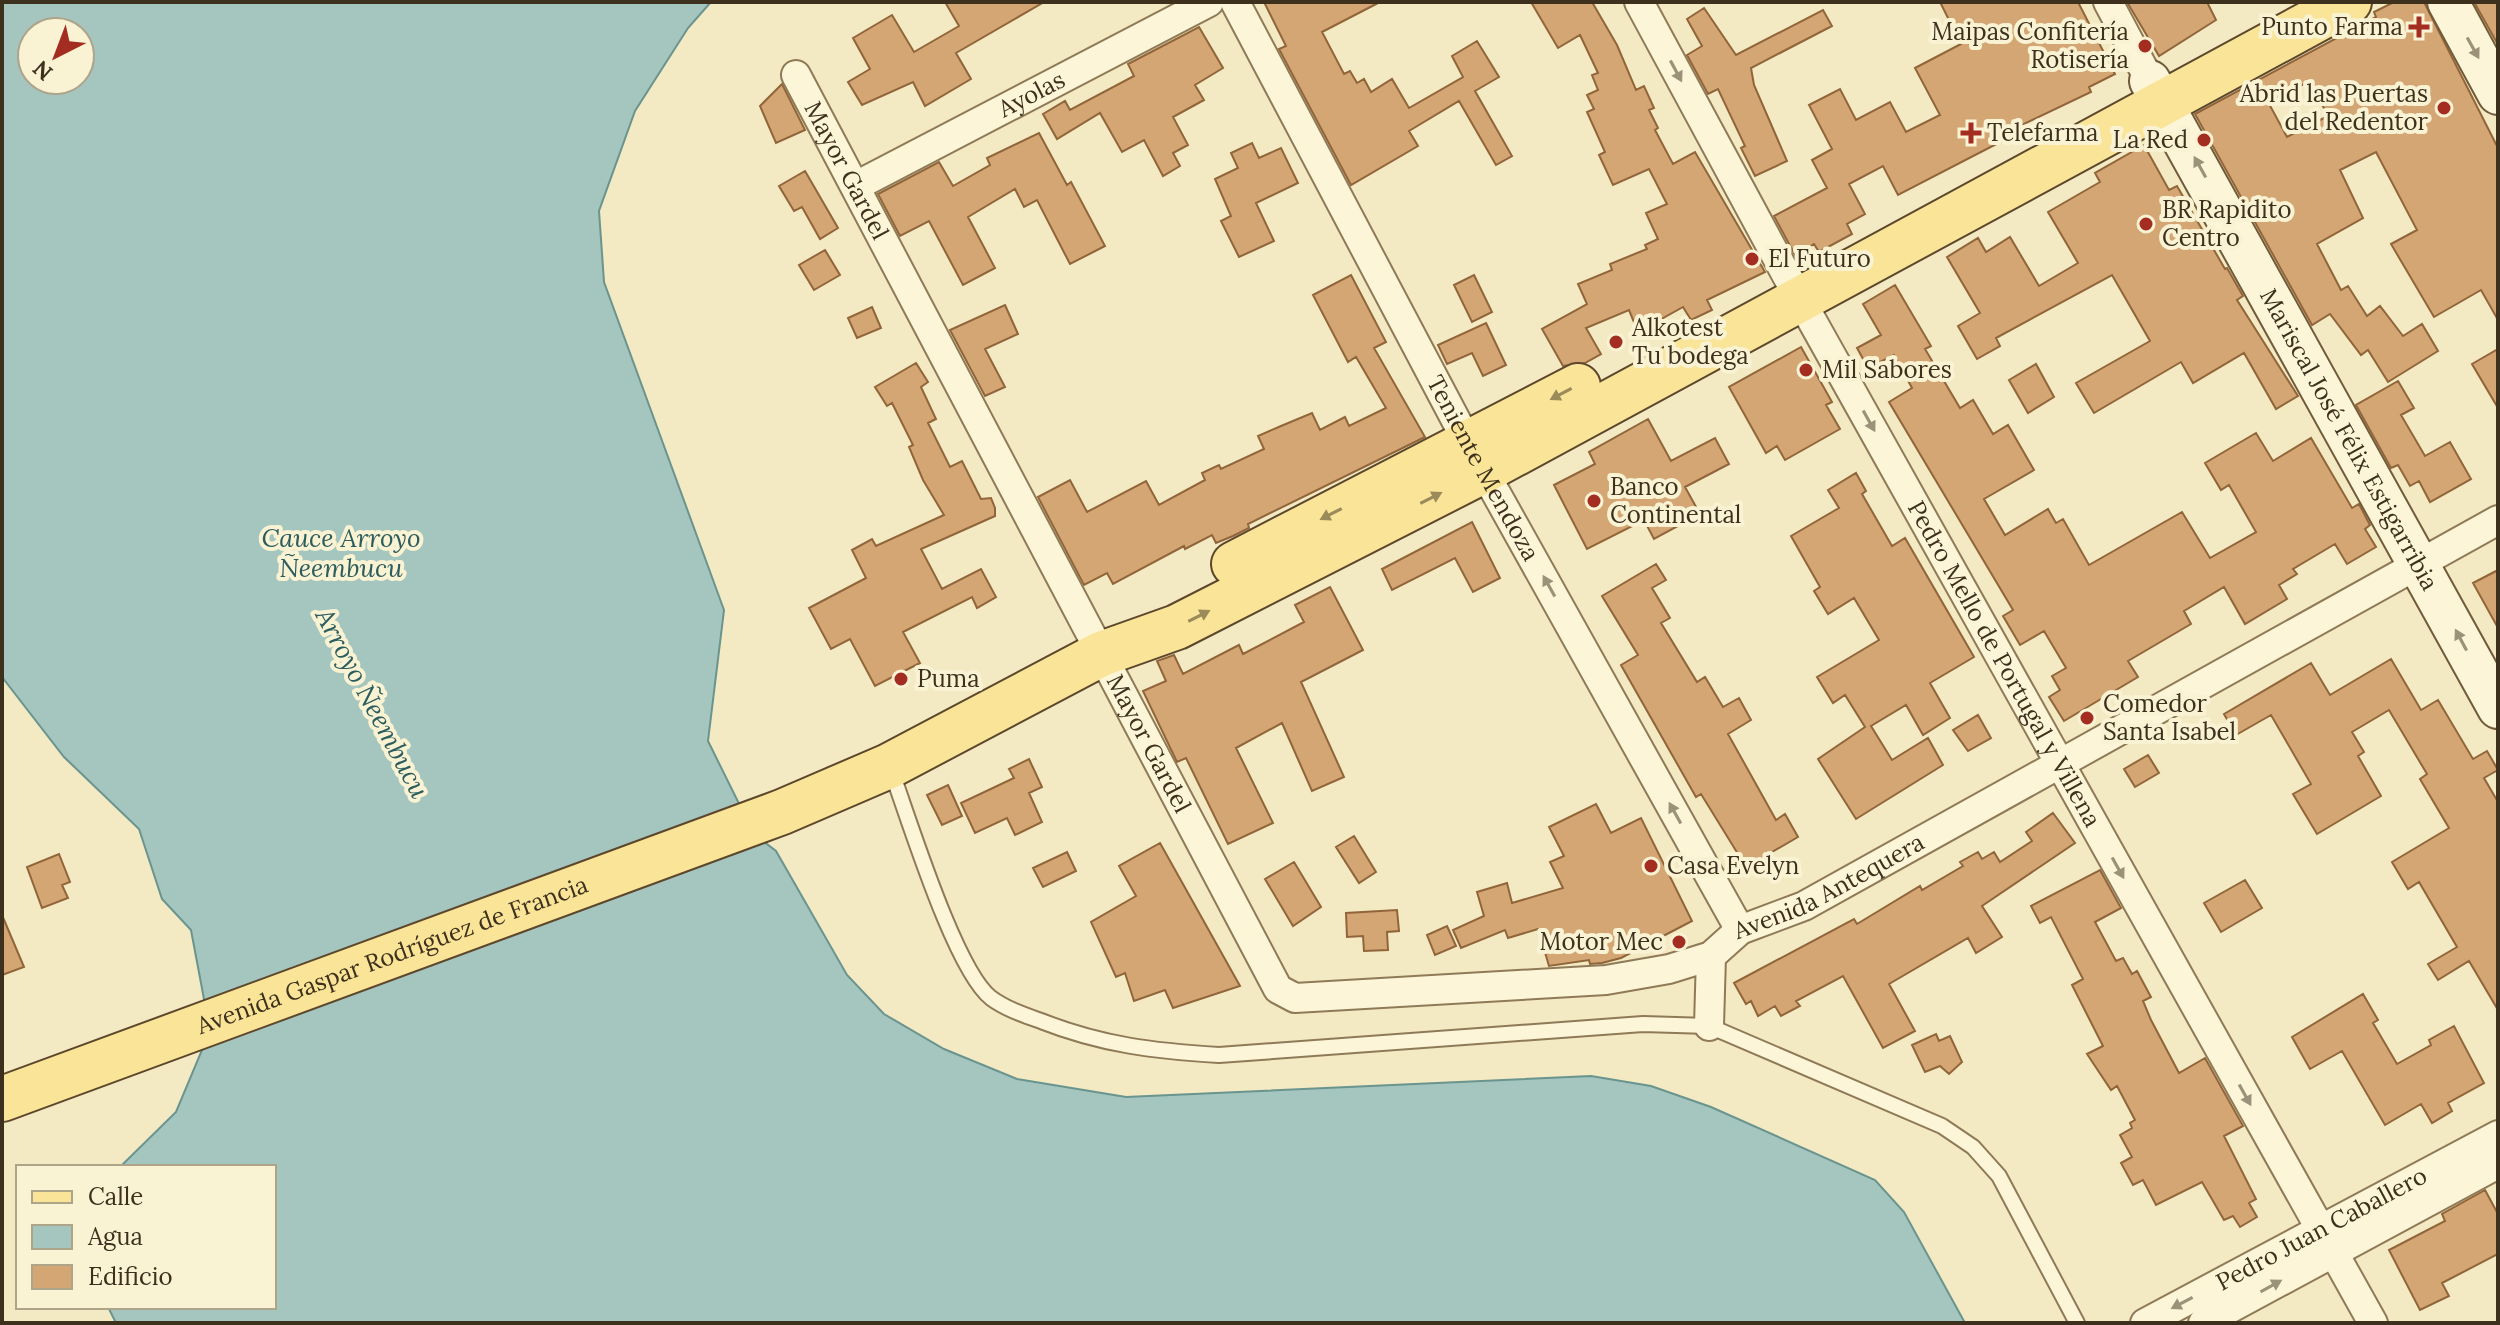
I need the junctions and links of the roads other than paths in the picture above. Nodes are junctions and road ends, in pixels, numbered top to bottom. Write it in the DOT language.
graph roads {
  1 [pos="1209,2"];
  2 [pos="1235,2"];
  3 [pos="1639,2"];
  4 [pos="2108,2"];
  5 [pos="2297,2"];
  6 [pos="2349,2"];
  7 [pos="2448,2"];
  8 [pos="796,75"];
  9 [pos="2156,91"];
  10 [pos="2498,94"];
  11 [pos="856,186"];
  12 [pos="1794,286"];
  13 [pos="1477,456"];
  14 [pos="2498,520"];
  15 [pos="2498,537"];
  16 [pos="2423,571"];
  17 [pos="1101,654"];
  18 [pos="2498,708"];
  19 [pos="889,766"];
  20 [pos="2063,770"];
  21 [pos="1740,930"];
  22 [pos="1711,956"];
  23 [pos="1709,1026"];
  24 [pos="2,1099"];
  25 [pos="2498,1135"];
  26 [pos="2498,1164"];
  27 [pos="2326,1240"];
  28 [pos="2077,1323"];
  29 [pos="2145,1323"];
  30 [pos="2203,1323"];
  31 [pos="2373,1323"];
  1 -- 11 [label="street, Ayolas"];
  2 -- 13 [label="street, Teniente Mendoza"];
  3 -- 12 [label="street, Pedro Mello de Portugal y Villena, one-way"];
  4 -- 9 [label="street, Mariscal José Félix Estigarribia"];
  5 -- 9 [label="main road"];
  6 -- 9 [label="main road"];
  7 -- 10 [label="main road, one-way"];
  8 -- 11 [label="street, Mayor Gardel"];
  9 -- 12 [label="main road, Avenida Gaspar Rodríguez de Francia"];
  16 -- 9 [label="main road, Mariscal José Félix Estigarribia, one-way"];
  11 -- 17 [label="street, Mayor Gardel"];
  12 -- 13 [label="main road, Avenida Gaspar Rodríguez de Francia"];
  12 -- 20 [label="street, Pedro Mello de Portugal y Villena, one-way"];
  13 -- 17 [label="main road, Avenida Gaspar Rodríguez de Francia"];
  21 -- 13 [label="street, Teniente Mendoza, one-way"];
  14 -- 16 [label="street, Avenida Antequera"];
  15 -- 16 [label="street, Avenida Antequera"];
  18 -- 16 [label="main road, Mariscal José Félix Estigarribia, one-way"];
  16 -- 20 [label="street, Avenida Antequera"];
  17 -- 19 [label="main road, Avenida Gaspar Rodríguez de Francia"];
  17 -- 22 [label="street, Mayor Gardel"];
  19 -- 23 [label="lane"];
  19 -- 24 [label="main road, Avenida Gaspar Rodríguez de Francia"];
  20 -- 21 [label="street, Avenida Antequera"];
  20 -- 27 [label="street, Pedro Mello de Portugal y Villena, one-way"];
  21 -- 22 [label="street, Mayor Gardel"];
  22 -- 23 [label="street"];
  23 -- 28 [label="lane"];
  25 -- 27 [label="street, Pedro Juan Caballero"];
  26 -- 27 [label="street, Pedro Juan Caballero"];
  27 -- 29 [label="street, Pedro Juan Caballero, one-way"];
  30 -- 27 [label="street, Pedro Juan Caballero, one-way"];
  27 -- 31 [label="street, Pedro Mello de Portugal y Villena"];
}
